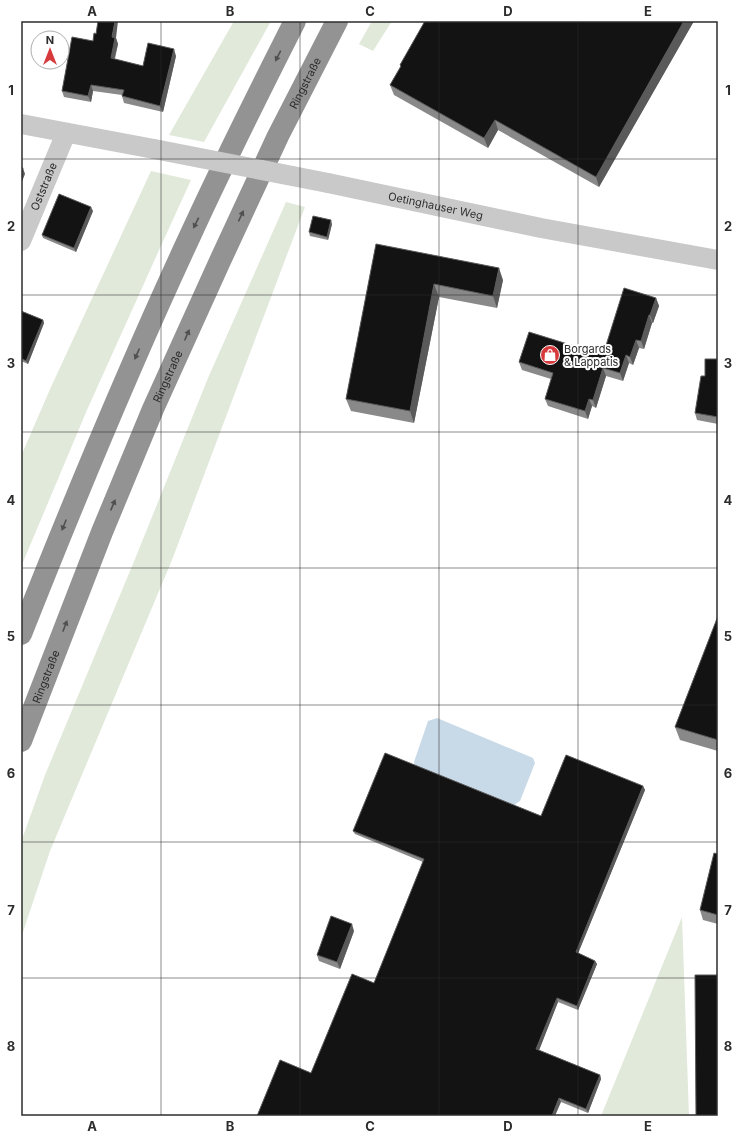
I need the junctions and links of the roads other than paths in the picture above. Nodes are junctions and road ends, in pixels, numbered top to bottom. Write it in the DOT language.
graph roads {
  1 [pos="295,21"];
  2 [pos="337,21"];
  3 [pos="21,124"];
  4 [pos="66,133"];
  5 [pos="21,241"];
  6 [pos="718,260"];
  7 [pos="21,634"];
  8 [pos="21,741"];
  1 -- 7 [label="highway, one-way"];
  8 -- 2 [label="highway, Ringstraße, one-way"];
  3 -- 4 [label="street"];
  4 -- 5 [label="street, Oststraße"];
  4 -- 6 [label="street, Oetinghauser Weg, bridge"];
}
